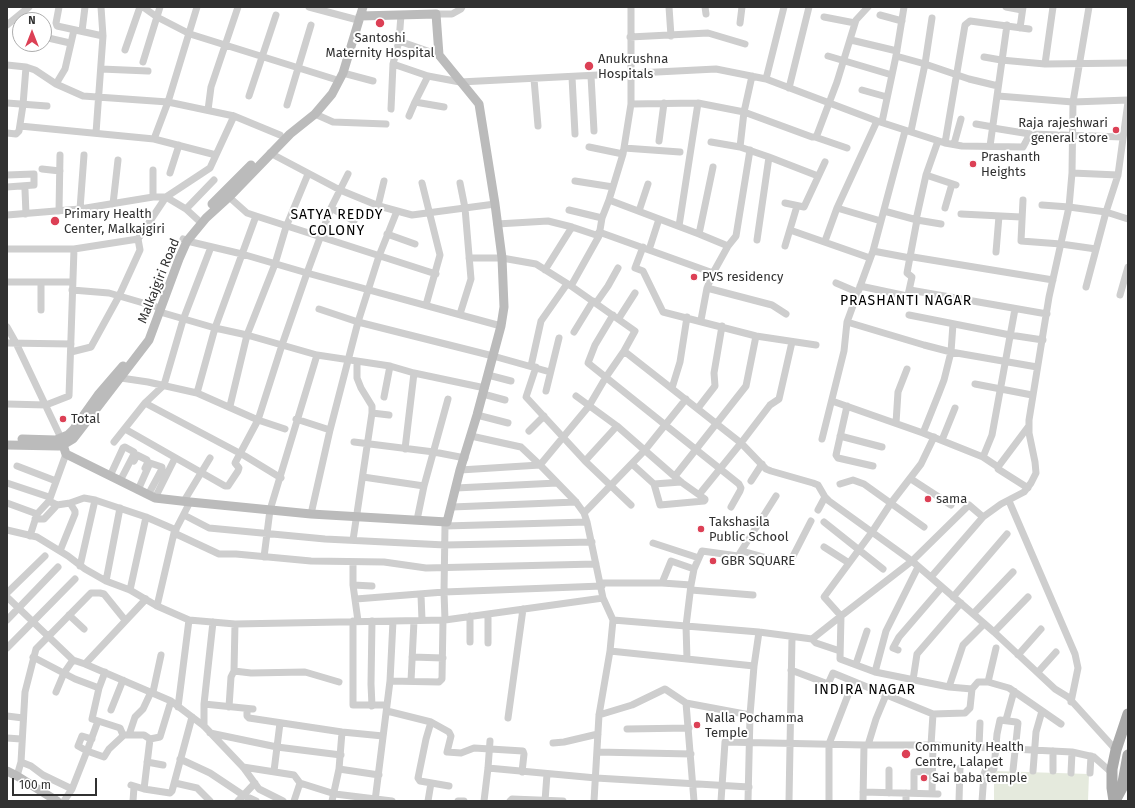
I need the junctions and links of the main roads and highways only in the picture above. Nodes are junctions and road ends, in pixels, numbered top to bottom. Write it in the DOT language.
graph roads {
  1 [pos="356,7"];
  2 [pos="363,7"];
  3 [pos="357,18"];
  4 [pos="185,240"];
  5 [pos="158,310"];
  6 [pos="7,439"];
  7 [pos="7,445"];
  8 [pos="63,446"];
  9 [pos="1128,714"];
  10 [pos="1125,731"];
  11 [pos="1128,755"];
  12 [pos="7,771"];
  13 [pos="57,801"];
  14 [pos="1115,801"];
  1 -- 3 [label="main road, Malkajgiri Road"];
  2 -- 3 [label="main road, Malkajgiri Road"];
  3 -- 4 [label="main road, Malkajgiri Road"];
  3 -- 4 [label="main road, Malkajgiri Road"];
  3 -- 8 [label="main road"];
  4 -- 5 [label="main road, Malkajgiri Road"];
  5 -- 8 [label="main road, Malkajgiri Road"];
  5 -- 8 [label="main road, Malkajgiri Road"];
  6 -- 8 [label="main road"];
  7 -- 8 [label="main road"];
  9 -- 10 [label="main road"];
  10 -- 14 [label="main road"];
  11 -- 14 [label="main road"];
  12 -- 13 [label="main road"];
}
